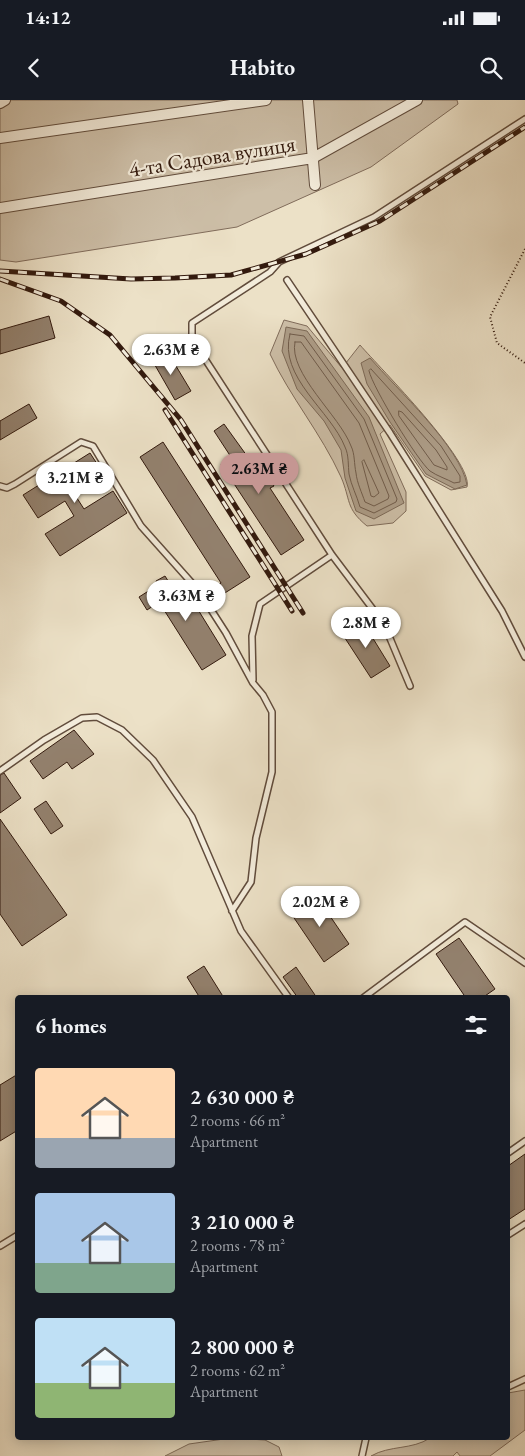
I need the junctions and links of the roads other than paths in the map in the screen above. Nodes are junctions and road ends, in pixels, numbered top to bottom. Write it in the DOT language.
graph roads {
  1 [pos="5,100"];
  2 [pos="266,100"];
  3 [pos="308,100"];
  4 [pos="417,100"];
  5 [pos="0,103"];
  6 [pos="525,119"];
  7 [pos="0,138"];
  8 [pos="314,158"];
  9 [pos="315,184"];
  10 [pos="0,208"];
  11 [pos="287,280"];
  12 [pos="0,486"];
  13 [pos="332,555"];
  14 [pos="525,656"];
  15 [pos="253,683"];
  16 [pos="410,686"];
  17 [pos="0,771"];
  18 [pos="232,911"];
  19 [pos="525,964"];
  20 [pos="287,995"];
  21 [pos="367,995"];
  22 [pos="525,1141"];
  23 [pos="510,1152"];
  24 [pos="525,1224"];
  25 [pos="510,1234"];
  26 [pos="15,1237"];
  27 [pos="0,1246"];
  28 [pos="525,1378"];
  29 [pos="510,1386"];
  30 [pos="366,1440"];
  31 [pos="362,1456"];
  1 -- 5 [label="street"];
  2 -- 7 [label="street"];
  3 -- 8 [label="street"];
  4 -- 8 [label="street, 4-та Садова вулиця"];
  6 -- 13 [label="lane"];
  8 -- 9 [label="street"];
  8 -- 10 [label="street, 4-та Садова вулиця"];
  11 -- 14 [label="lane"];
  12 -- 15 [label="lane"];
  13 -- 15 [label="lane"];
  13 -- 16 [label="lane"];
  15 -- 18 [label="lane"];
  17 -- 18 [label="lane"];
  18 -- 20 [label="lane"];
  19 -- 21 [label="lane"];
  22 -- 23 [label="lane"];
  24 -- 25 [label="lane"];
  26 -- 27 [label="lane"];
  28 -- 29 [label="lane"];
  30 -- 31 [label="lane"];
}
